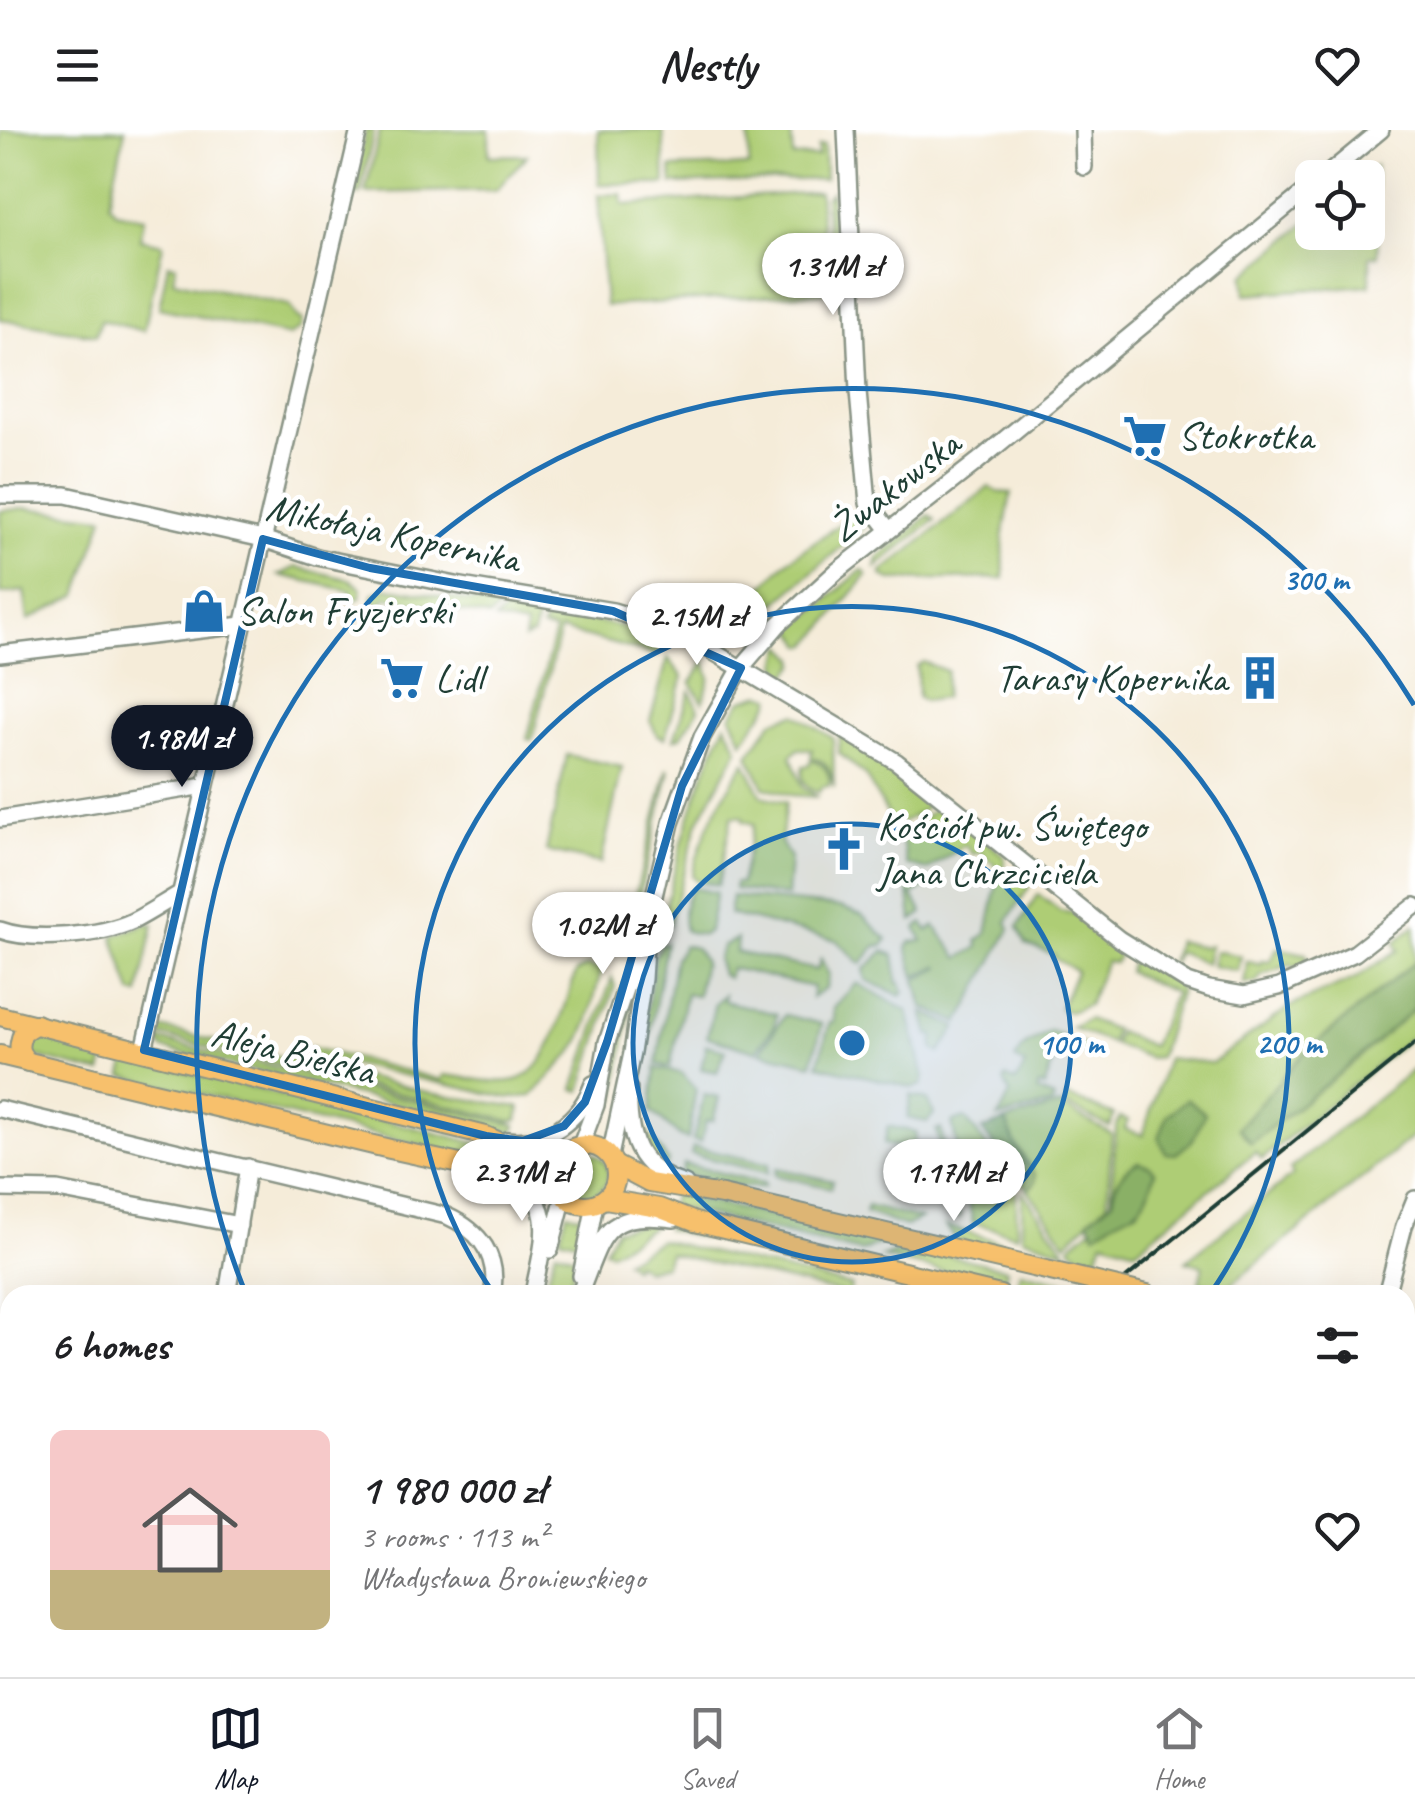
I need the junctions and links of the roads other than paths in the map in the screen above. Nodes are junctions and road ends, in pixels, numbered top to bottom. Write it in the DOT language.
graph roads {
  1 [pos="359,130"];
  2 [pos="846,130"];
  3 [pos="1084,130"];
  4 [pos="1381,130"];
  5 [pos="1345,160"];
  6 [pos="1084,167"];
  7 [pos="1295,200"];
  8 [pos="0,495"];
  9 [pos="889,530"];
  10 [pos="263,539"];
  11 [pos="243,624"];
  12 [pos="0,654"];
  13 [pos="741,668"];
  14 [pos="205,786"];
  15 [pos="0,819"];
  16 [pos="180,893"];
  17 [pos="1415,906"];
  18 [pos="0,930"];
  19 [pos="646,930"];
  20 [pos="0,1016"];
  21 [pos="36,1024"];
  22 [pos="607,1042"];
  23 [pos="144,1050"];
  24 [pos="632,1053"];
  25 [pos="0,1055"];
  26 [pos="28,1062"];
  27 [pos="0,1108"];
  28 [pos="486,1136"];
  29 [pos="575,1147"];
  30 [pos="612,1160"];
  31 [pos="248,1167"];
  32 [pos="481,1170"];
  33 [pos="0,1189"];
  34 [pos="560,1190"];
  35 [pos="722,1195"];
  36 [pos="1415,1199"];
  37 [pos="600,1202"];
  38 [pos="695,1222"];
  39 [pos="239,1225"];
  40 [pos="229,1285"];
  41 [pos="494,1285"];
  42 [pos="534,1285"];
  43 [pos="536,1285"];
  44 [pos="581,1285"];
  45 [pos="583,1285"];
  46 [pos="958,1285"];
  47 [pos="1109,1285"];
  48 [pos="1389,1285"];
  1 -- 10 [label="street"];
  2 -- 9 [label="street"];
  3 -- 6 [label="street"];
  4 -- 5 [label="street"];
  7 -- 9 [label="street, Żwakowska"];
  8 -- 10 [label="street, Mikołaja Kopernika"];
  9 -- 13 [label="street, Żwakowska"];
  10 -- 11 [label="street"];
  10 -- 13 [label="street, Mikołaja Kopernika"];
  11 -- 12 [label="street"];
  11 -- 14 [label="street"];
  13 -- 17 [label="street, Mikołaja Kopernika"];
  13 -- 19 [label="street, Żwakowska"];
  14 -- 15 [label="street"];
  14 -- 16 [label="street"];
  16 -- 18 [label="street"];
  16 -- 23 [label="street"];
  19 -- 22 [label="street, Żwakowska"];
  19 -- 24 [label="street, Żwakowska"];
  20 -- 21 [label="main road, Aleja Bielska"];
  21 -- 23 [label="main road, Aleja Bielska"];
  21 -- 26 [label="main road"];
  22 -- 28 [label="street"];
  22 -- 29 [label="street, Żwakowska"];
  23 -- 28 [label="main road, Aleja Bielska"];
  24 -- 30 [label="street, Żwakowska"];
  24 -- 35 [label="street"];
  25 -- 26 [label="main road, Aleja Bielska"];
  26 -- 32 [label="main road, Aleja Bielska"];
  27 -- 31 [label="street"];
  28 -- 29 [label="main road, Aleja Bielska"];
  29 -- 30 [label="main road"];
  29 -- 34 [label="main road"];
  30 -- 35 [label="main road"];
  30 -- 37 [label="main road"];
  31 -- 39 [label="street"];
  31 -- 41 [label="street"];
  32 -- 34 [label="main road, Aleja Bielska"];
  32 -- 42 [label="street"];
  33 -- 39 [label="street"];
  34 -- 37 [label="main road"];
  34 -- 43 [label="street"];
  35 -- 47 [label="main road, bridge"];
  36 -- 48 [label="street"];
  37 -- 38 [label="main road"];
  37 -- 44 [label="street"];
  38 -- 45 [label="street"];
  38 -- 46 [label="main road"];
  39 -- 40 [label="street"];
}
